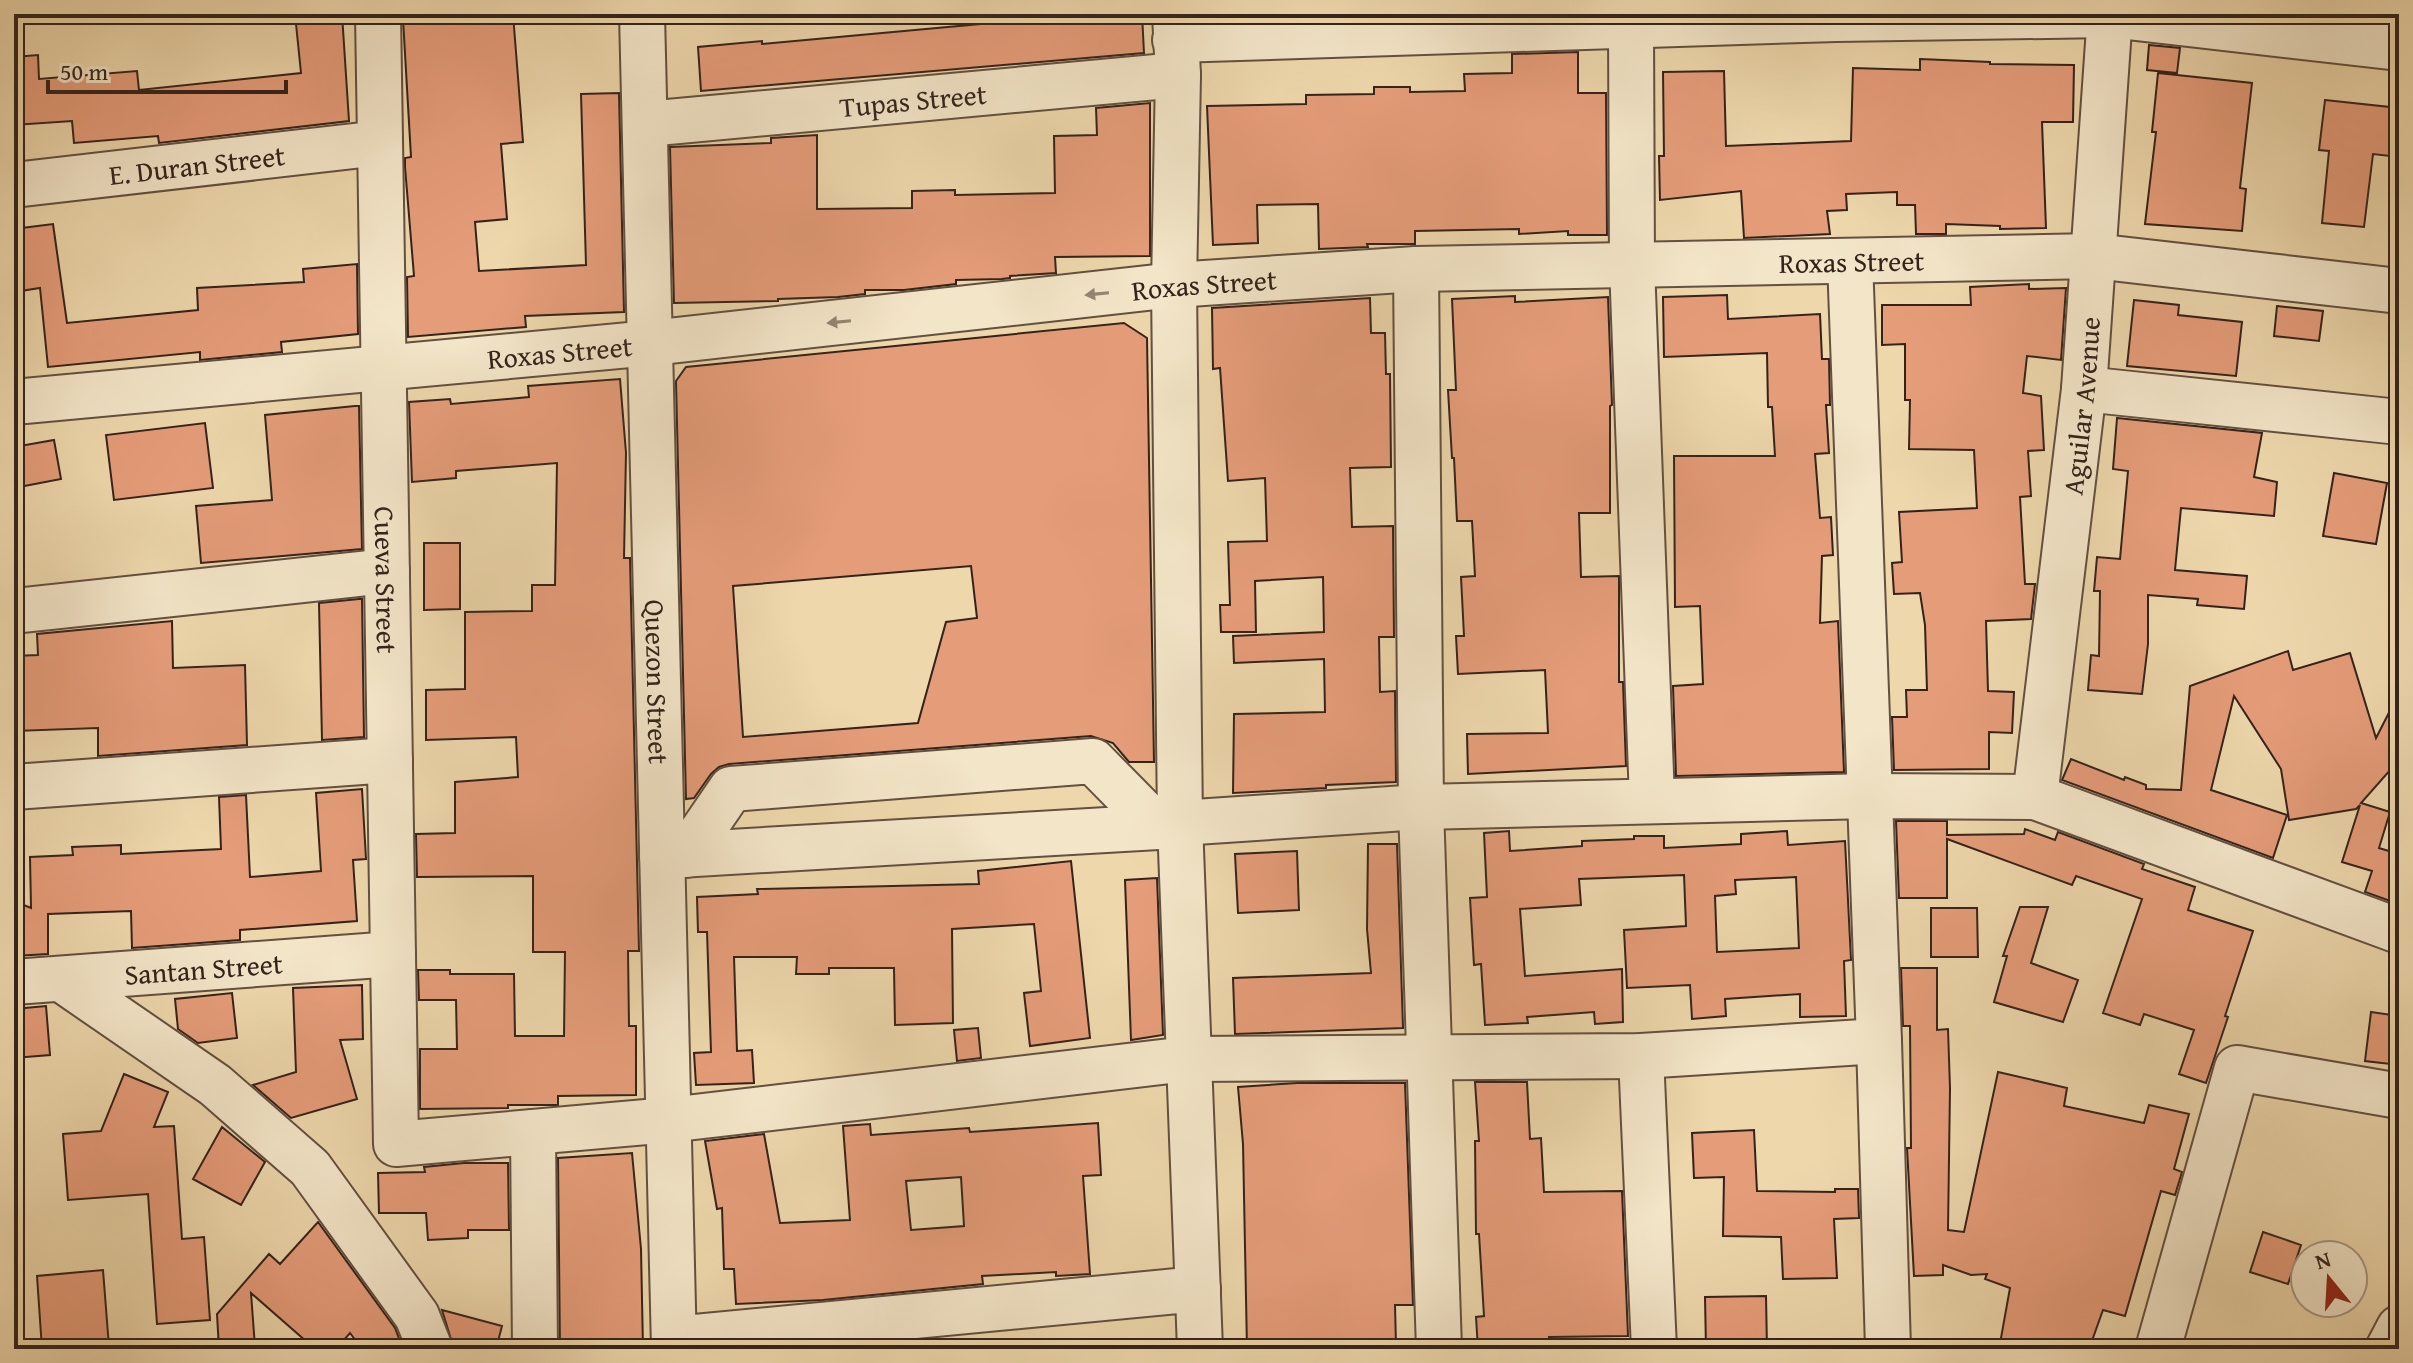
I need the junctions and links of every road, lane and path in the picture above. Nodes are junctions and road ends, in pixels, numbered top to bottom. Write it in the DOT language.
graph roads {
  1 [pos="378,14"];
  2 [pos="642,14"];
  3 [pos="2110,15"];
  4 [pos="1836,16"];
  5 [pos="1631,26"];
  6 [pos="1176,43"];
  7 [pos="2399,48"];
  8 [pos="646,124"];
  9 [pos="380,143"];
  10 [pos="14,185"];
  11 [pos="2094,256"];
  12 [pos="1850,261"];
  13 [pos="1632,265"];
  14 [pos="1416,269"];
  15 [pos="1174,285"];
  16 [pos="2399,291"];
  17 [pos="651,343"];
  18 [pos="384,369"];
  19 [pos="2084,389"];
  20 [pos="14,402"];
  21 [pos="2399,422"];
  22 [pos="387,571"];
  23 [pos="14,611"];
  24 [pos="390,760"];
  25 [pos="903,775"];
  26 [pos="14,787"];
  27 [pos="1870,796"];
  28 [pos="2035,797"];
  29 [pos="1652,800"];
  30 [pos="1421,807"];
  31 [pos="1169,825"];
  32 [pos="904,842"];
  33 [pos="674,855"];
  34 [pos="2399,931"];
  35 [pos="393,954"];
  36 [pos="61,979"];
  37 [pos="14,982"];
  38 [pos="1879,1041"];
  39 [pos="1428,1055"];
  40 [pos="1641,1056"];
  41 [pos="1187,1059"];
  42 [pos="2399,1096"];
  43 [pos="669,1120"];
  44 [pos="533,1132"];
  45 [pos="1198,1289"];
  46 [pos="2399,1328"];
  47 [pos="674,1344"];
  48 [pos="430,1349"];
  49 [pos="535,1349"];
  50 [pos="1200,1349"];
  51 [pos="1439,1349"];
  52 [pos="1654,1349"];
  53 [pos="1888,1349"];
  54 [pos="2158,1349"];
  55 [pos="2388,1349"];
  1 -- 9 [label="street, Cueva Street"];
  2 -- 8 [label="street, Quezon Street"];
  3 -- 4 [label="street, Tupas Street"];
  3 -- 7 [label="street, Tupas Street"];
  3 -- 11 [label="street, Aguilar Avenue"];
  4 -- 5 [label="street, Tupas Street"];
  5 -- 6 [label="street, Tupas Street"];
  5 -- 13 [label="street"];
  6 -- 8 [label="street, Tupas Street"];
  6 -- 15 [label="street"];
  8 -- 17 [label="street, Quezon Street"];
  9 -- 10 [label="street, E. Duran Street"];
  9 -- 18 [label="street, Cueva Street"];
  11 -- 12 [label="street, Roxas Street"];
  11 -- 16 [label="street, Roxas Street"];
  11 -- 19 [label="street, Aguilar Avenue"];
  12 -- 13 [label="street, Roxas Street"];
  12 -- 27 [label="street"];
  13 -- 14 [label="street, Roxas Street"];
  13 -- 29 [label="street"];
  14 -- 15 [label="street, Roxas Street"];
  14 -- 30 [label="street"];
  15 -- 17 [label="street, Roxas Street, one-way"];
  15 -- 31 [label="street"];
  17 -- 18 [label="street, Roxas Street"];
  17 -- 33 [label="street, Quezon Street"];
  18 -- 20 [label="street, Roxas Street"];
  18 -- 22 [label="street, Cueva Street"];
  19 -- 21 [label="street"];
  19 -- 28 [label="street, Aguilar Avenue"];
  22 -- 23 [label="street"];
  22 -- 24 [label="street, Cueva Street"];
  24 -- 26 [label="street"];
  24 -- 35 [label="street, Cueva Street"];
  25 -- 31 [label="street"];
  25 -- 32 [label="street"];
  25 -- 33 [label="street"];
  27 -- 28 [label="street"];
  27 -- 29 [label="street"];
  27 -- 38 [label="street"];
  28 -- 34 [label="street"];
  29 -- 30 [label="street"];
  30 -- 31 [label="street"];
  30 -- 39 [label="street"];
  31 -- 32 [label="street"];
  31 -- 41 [label="street"];
  32 -- 33 [label="street"];
  33 -- 43 [label="street, Quezon Street"];
  35 -- 36 [label="street, Santan Street"];
  35 -- 44 [label="street, Cueva Street"];
  36 -- 37 [label="street, Santan Street"];
  36 -- 48 [label="street"];
  38 -- 40 [label="street"];
  38 -- 53 [label="street"];
  39 -- 40 [label="street"];
  39 -- 41 [label="street"];
  39 -- 51 [label="street"];
  40 -- 52 [label="street"];
  41 -- 43 [label="street"];
  41 -- 45 [label="street"];
  42 -- 54 [label="street"];
  43 -- 44 [label="street"];
  43 -- 47 [label="street, Quezon Street"];
  44 -- 49 [label="street"];
  45 -- 47 [label="street"];
  45 -- 50 [label="street"];
  46 -- 55 [label="street"];
}
